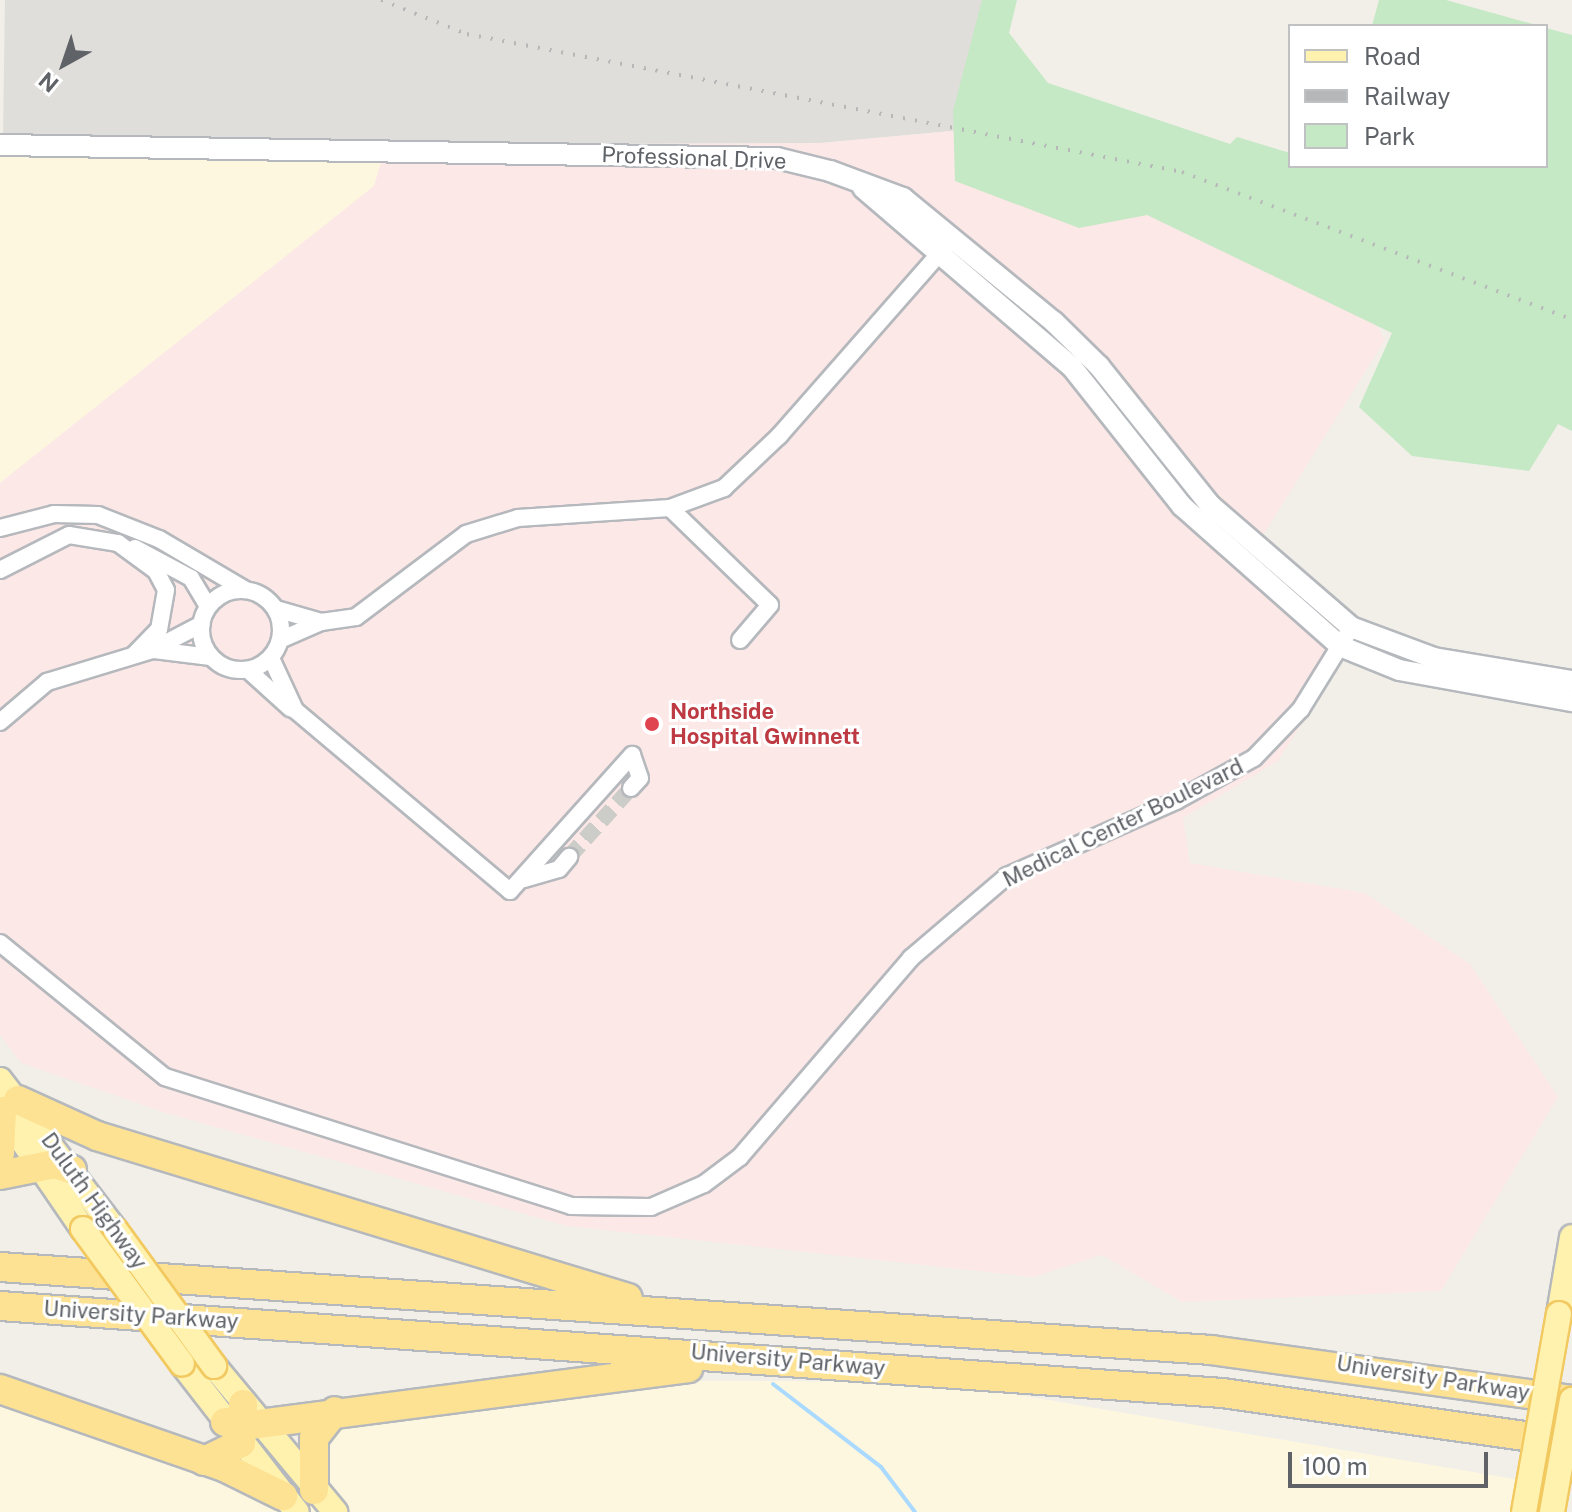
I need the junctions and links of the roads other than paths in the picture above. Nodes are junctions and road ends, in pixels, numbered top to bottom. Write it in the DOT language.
graph roads {
  1 [pos="0,145"];
  2 [pos="946,246"];
  3 [pos="670,508"];
  4 [pos="0,528"];
  5 [pos="118,543"];
  6 [pos="0,570"];
  7 [pos="244,589"];
  8 [pos="208,606"];
  9 [pos="276,609"];
  10 [pos="321,622"];
  11 [pos="202,624"];
  12 [pos="1351,627"];
  13 [pos="280,640"];
  14 [pos="740,640"];
  15 [pos="1340,646"];
  16 [pos="152,650"];
  17 [pos="134,655"];
  18 [pos="211,657"];
  19 [pos="271,658"];
  20 [pos="248,670"];
  21 [pos="1572,681"];
  22 [pos="1572,701"];
  23 [pos="295,710"];
  24 [pos="0,722"];
  25 [pos="631,788"];
  26 [pos="569,857"];
  27 [pos="523,879"];
  28 [pos="0,943"];
  29 [pos="5,1100"];
  30 [pos="97,1136"];
  31 [pos="0,1153"];
  32 [pos="58,1170"];
  33 [pos="0,1175"];
  34 [pos="1572,1237"];
  35 [pos="0,1267"];
  36 [pos="0,1306"];
  37 [pos="679,1313"];
  38 [pos="813,1364"];
  39 [pos="0,1389"];
  40 [pos="1572,1400"];
  41 [pos="335,1411"];
  42 [pos="243,1424"];
  43 [pos="1572,1443"];
  44 [pos="204,1461"];
  45 [pos="298,1499"];
  46 [pos="335,1512"];
  47 [pos="1524,1512"];
  48 [pos="1552,1512"];
  1 -- 2 [label="street, Professional Drive"];
  2 -- 3 [label="street"];
  2 -- 12 [label="street"];
  2 -- 15 [label="street"];
  3 -- 10 [label="street"];
  3 -- 14 [label="street"];
  4 -- 7 [label="street"];
  5 -- 6 [label="street"];
  5 -- 8 [label="street"];
  5 -- 17 [label="street"];
  7 -- 8 [label="street"];
  7 -- 9 [label="street"];
  8 -- 11 [label="street"];
  9 -- 10 [label="street"];
  9 -- 13 [label="street"];
  10 -- 13 [label="street"];
  11 -- 16 [label="street"];
  11 -- 18 [label="street"];
  12 -- 15 [label="street, Medical Center Boulevard"];
  12 -- 21 [label="street"];
  13 -- 19 [label="street"];
  15 -- 22 [label="street"];
  15 -- 28 [label="street, Medical Center Boulevard"];
  16 -- 17 [label="street"];
  16 -- 18 [label="street"];
  17 -- 24 [label="street"];
  18 -- 20 [label="street"];
  19 -- 20 [label="street"];
  19 -- 23 [label="street"];
  20 -- 23 [label="street"];
  23 -- 27 [label="street"];
  25 -- 27 [label="street"];
  26 -- 27 [label="street"];
  29 -- 30 [label="highway"];
  29 -- 31 [label="highway"];
  29 -- 32 [label="main road, Duluth Highway"];
  30 -- 32 [label="highway"];
  30 -- 37 [label="highway"];
  32 -- 33 [label="highway"];
  32 -- 42 [label="main road, Duluth Highway, bridge"];
  32 -- 42 [label="main road, Duluth Highway, bridge"];
  34 -- 47 [label="main road, bridge"];
  35 -- 37 [label="highway, University Parkway"];
  36 -- 38 [label="highway, University Parkway"];
  37 -- 40 [label="highway, University Parkway"];
  38 -- 41 [label="highway"];
  38 -- 43 [label="highway, University Parkway"];
  39 -- 44 [label="highway"];
  40 -- 48 [label="main road, bridge"];
  41 -- 42 [label="highway"];
  41 -- 45 [label="highway"];
  42 -- 44 [label="highway"];
  42 -- 45 [label="main road, Duluth Highway"];
  44 -- 45 [label="highway"];
  45 -- 46 [label="main road, Duluth Highway"];
}
